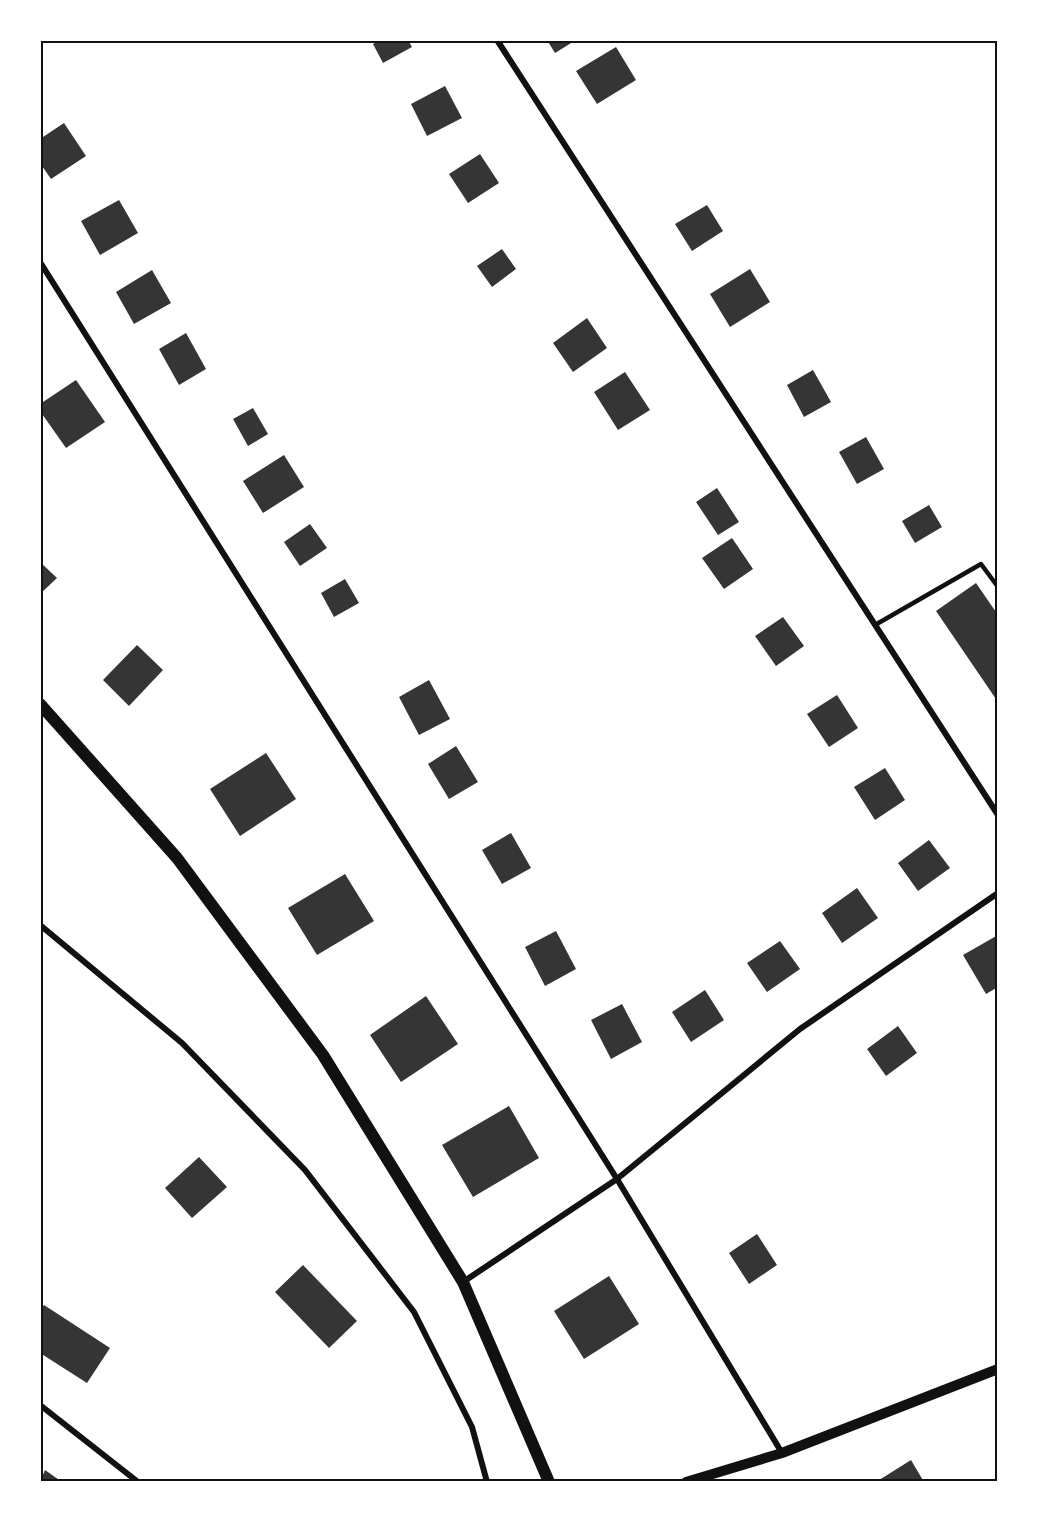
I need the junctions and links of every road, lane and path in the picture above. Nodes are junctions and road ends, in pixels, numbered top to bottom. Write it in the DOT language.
graph roads {
  1 [pos="497,40"];
  2 [pos="40,262"];
  3 [pos="998,586"];
  4 [pos="875,626"];
  5 [pos="40,704"];
  6 [pos="998,815"];
  7 [pos="998,893"];
  8 [pos="40,925"];
  9 [pos="618,1179"];
  10 [pos="464,1282"];
  11 [pos="998,1369"];
  12 [pos="40,1405"];
  13 [pos="782,1453"];
  14 [pos="138,1482"];
  15 [pos="487,1482"];
  16 [pos="549,1482"];
  17 [pos="686,1482"];
  1 -- 4 [label="street"];
  2 -- 9 [label="street"];
  3 -- 4 [label="lane"];
  4 -- 6 [label="street"];
  5 -- 10 [label="main road"];
  7 -- 9 [label="street"];
  8 -- 15 [label="street"];
  9 -- 10 [label="street"];
  9 -- 13 [label="street"];
  10 -- 16 [label="main road"];
  11 -- 13 [label="street"];
  12 -- 14 [label="street"];
  13 -- 17 [label="street"];
}
